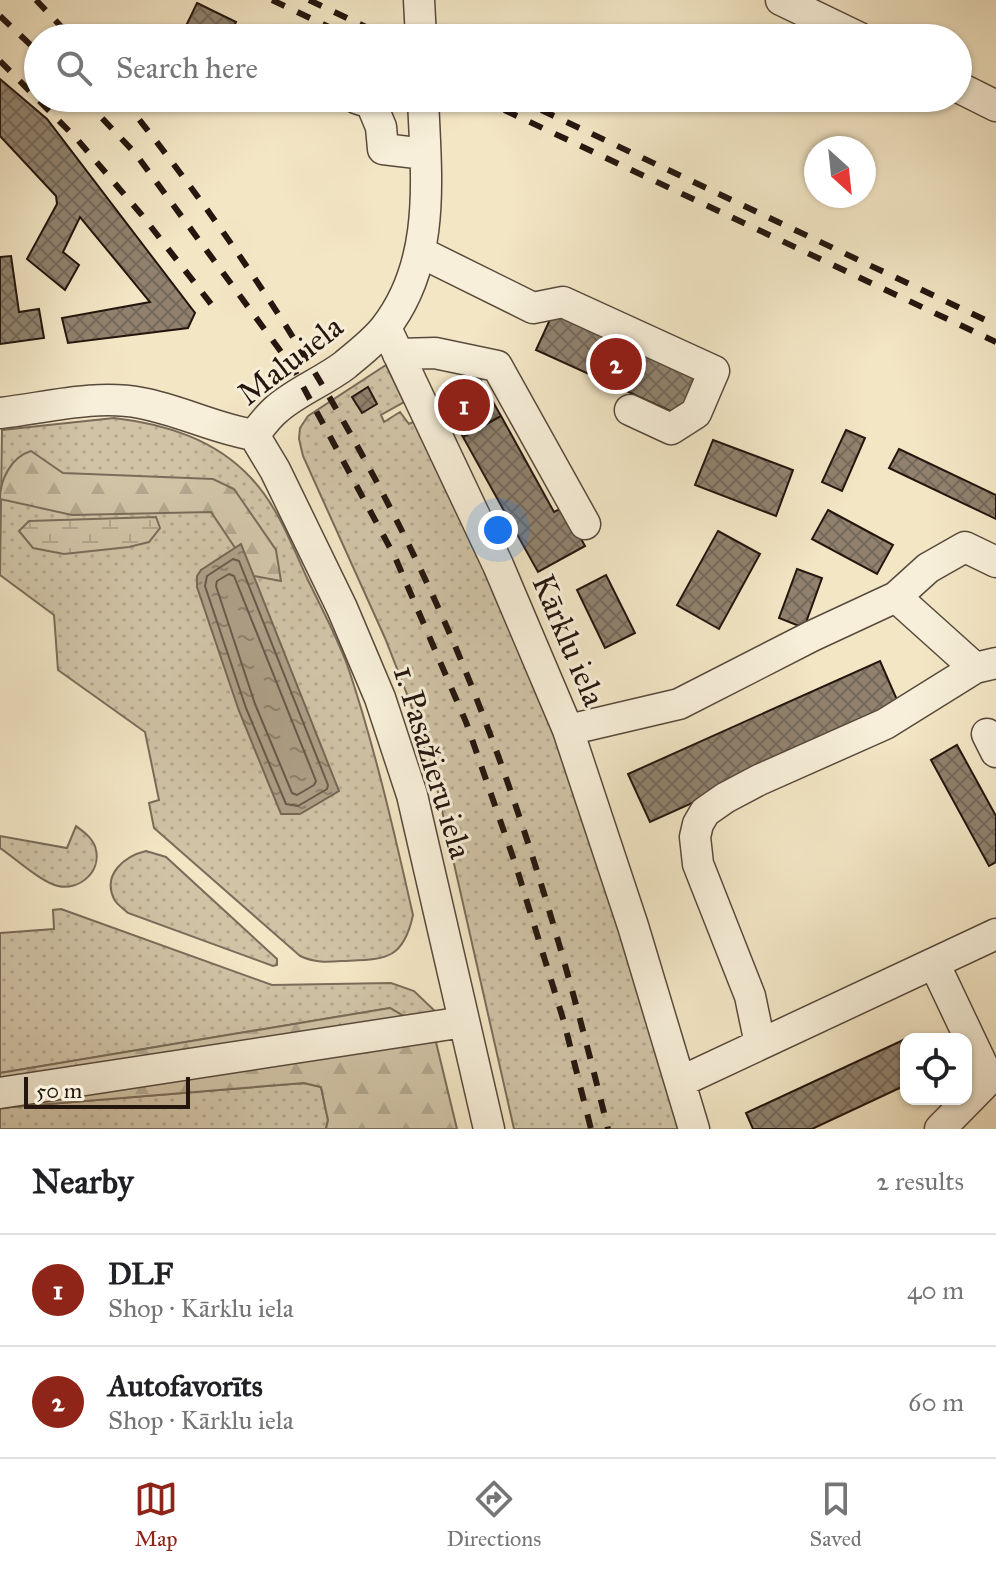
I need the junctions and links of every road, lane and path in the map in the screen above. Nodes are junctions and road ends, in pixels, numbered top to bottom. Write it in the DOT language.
graph roads {
  1 [pos="419,0"];
  2 [pos="781,0"];
  3 [pos="420,24"];
  4 [pos="831,24"];
  5 [pos="972,94"];
  6 [pos="996,106"];
  7 [pos="375,112"];
  8 [pos="424,112"];
  9 [pos="425,154"];
  10 [pos="422,253"];
  11 [pos="392,341"];
  12 [pos="630,410"];
  13 [pos="0,413"];
  14 [pos="254,435"];
  15 [pos="585,524"];
  16 [pos="996,562"];
  17 [pos="896,597"];
  18 [pos="986,666"];
  19 [pos="568,730"];
  20 [pos="996,934"];
  21 [pos="934,963"];
  22 [pos="464,1022"];
  23 [pos="760,1044"];
  24 [pos="682,1081"];
  25 [pos="992,1081"];
  26 [pos="0,1093"];
  27 [pos="489,1129"];
  28 [pos="694,1129"];
  29 [pos="940,1129"];
  1 -- 3 [label="street"];
  2 -- 4 [label="street"];
  5 -- 6 [label="street"];
  7 -- 9 [label="street"];
  8 -- 9 [label="street"];
  9 -- 10 [label="street"];
  10 -- 11 [label="street"];
  10 -- 12 [label="street"];
  11 -- 14 [label="street, Malu iela"];
  11 -- 15 [label="street"];
  11 -- 19 [label="street, Kārklu iela"];
  13 -- 14 [label="street, Malu iela"];
  14 -- 22 [label="street, 1. Pasažieru iela"];
  16 -- 17 [label="street"];
  17 -- 18 [label="street"];
  17 -- 19 [label="street"];
  18 -- 23 [label="street"];
  19 -- 24 [label="street, Kārklu iela"];
  20 -- 21 [label="street"];
  21 -- 23 [label="street"];
  21 -- 25 [label="street"];
  22 -- 26 [label="street"];
  22 -- 27 [label="street, 1. Pasažieru iela"];
  23 -- 24 [label="street"];
  24 -- 28 [label="street, Kārklu iela"];
  25 -- 29 [label="street"];
}
